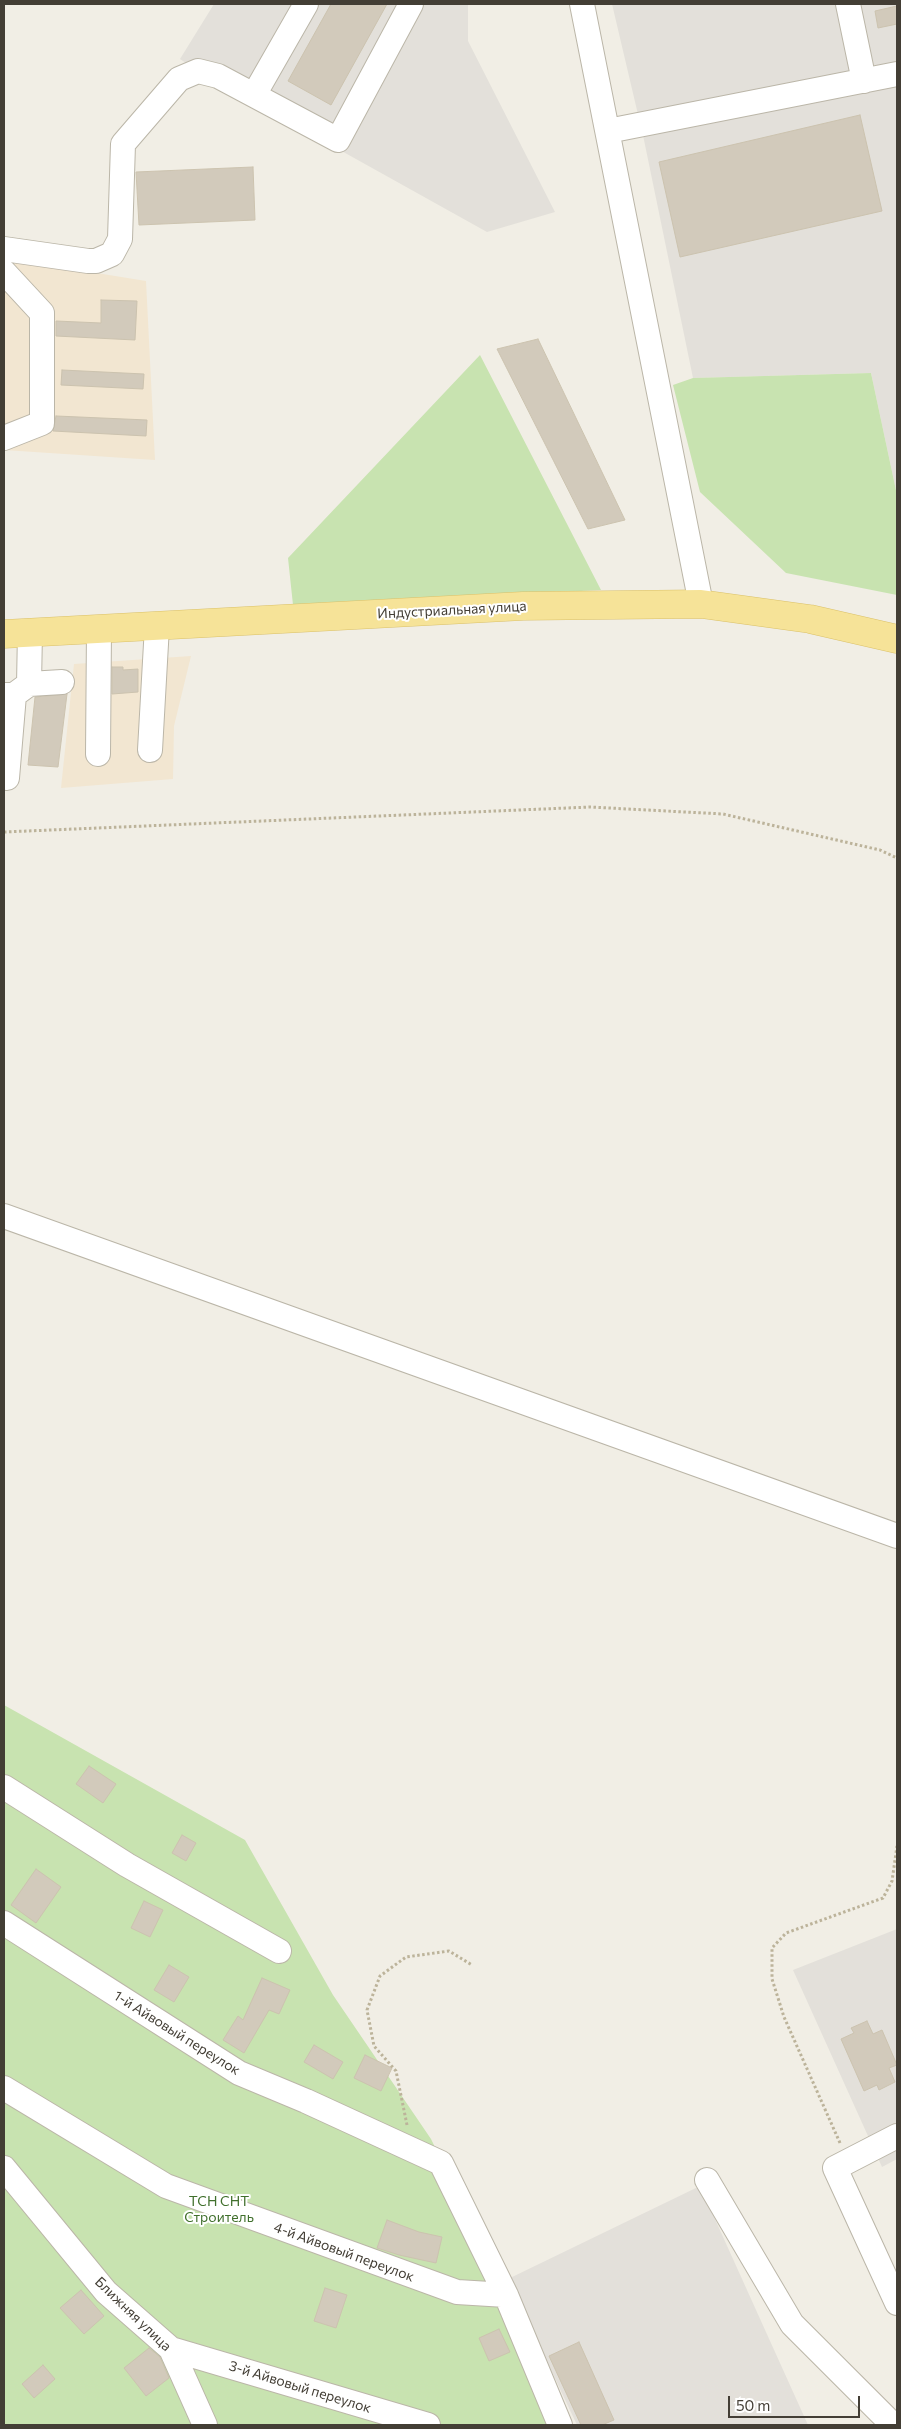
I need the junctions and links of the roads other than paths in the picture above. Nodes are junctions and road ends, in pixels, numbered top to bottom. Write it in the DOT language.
graph roads {
  1 [pos="306,4"];
  2 [pos="411,4"];
  3 [pos="582,4"];
  4 [pos="848,4"];
  5 [pos="897,74"];
  6 [pos="864,81"];
  7 [pos="254,95"];
  8 [pos="608,131"];
  9 [pos="4,249"];
  10 [pos="4,272"];
  11 [pos="4,438"];
  12 [pos="701,604"];
  13 [pos="157,626"];
  14 [pos="99,629"];
  15 [pos="17,633"];
  16 [pos="897,639"];
  17 [pos="62,682"];
  18 [pos="16,691"];
  19 [pos="150,750"];
  20 [pos="98,754"];
  21 [pos="7,778"];
  22 [pos="4,1216"];
  23 [pos="897,1536"];
  24 [pos="4,1786"];
  25 [pos="4,1923"];
  26 [pos="279,1951"];
  27 [pos="4,2088"];
  28 [pos="897,2136"];
  29 [pos="4,2168"];
  30 [pos="706,2180"];
  31 [pos="506,2295"];
  32 [pos="897,2303"];
  33 [pos="171,2348"];
  34 [pos="206,2425"];
  35 [pos="428,2425"];
  36 [pos="560,2425"];
  37 [pos="893,2425"];
  1 -- 7 [label="street"];
  2 -- 7 [label="street"];
  3 -- 8 [label="street"];
  4 -- 6 [label="street"];
  5 -- 6 [label="street"];
  6 -- 8 [label="street"];
  7 -- 9 [label="street"];
  8 -- 12 [label="street"];
  10 -- 11 [label="street"];
  12 -- 13 [label="main road, Индустриальная улица"];
  12 -- 16 [label="main road, Индустриальная улица"];
  13 -- 14 [label="main road, Индустриальная улица"];
  13 -- 19 [label="street"];
  14 -- 15 [label="main road, Индустриальная улица"];
  14 -- 20 [label="street"];
  15 -- 18 [label="street"];
  17 -- 18 [label="street"];
  18 -- 21 [label="street"];
  22 -- 23 [label="street"];
  24 -- 26 [label="street"];
  25 -- 31 [label="street, 1-й Айвовый переулок"];
  27 -- 31 [label="street, 4-й Айвовый переулок"];
  28 -- 32 [label="street"];
  29 -- 33 [label="street, Ближняя улица"];
  30 -- 37 [label="street"];
  31 -- 36 [label="street"];
  33 -- 34 [label="street, Ближняя улица"];
  33 -- 35 [label="street, 3-й Айвовый переулок"];
}
